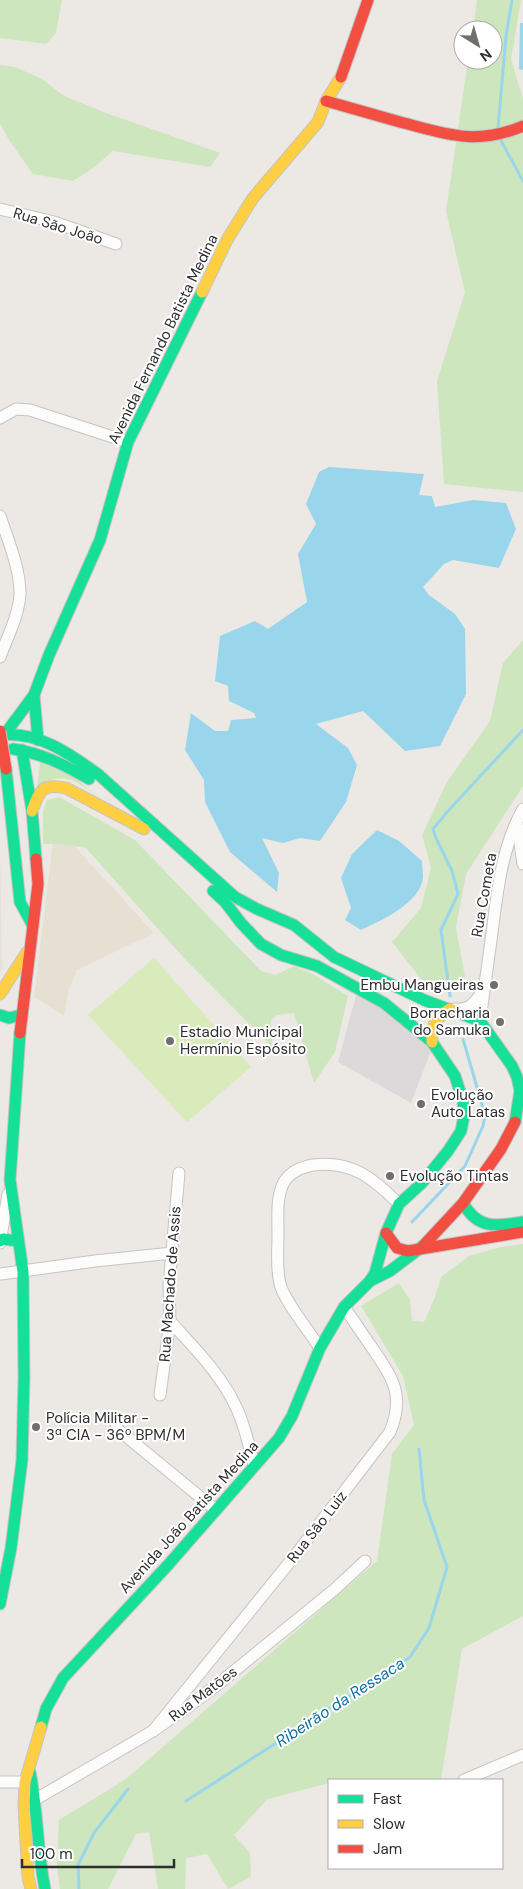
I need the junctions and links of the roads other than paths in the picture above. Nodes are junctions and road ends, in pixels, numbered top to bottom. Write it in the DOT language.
graph roads {
  1 [pos="368,0"];
  2 [pos="326,101"];
  3 [pos="523,126"];
  4 [pos="0,209"];
  5 [pos="116,244"];
  6 [pos="0,418"];
  7 [pos="128,442"];
  8 [pos="0,516"];
  9 [pos="0,657"];
  10 [pos="34,695"];
  11 [pos="2,733"];
  12 [pos="38,740"];
  13 [pos="0,749"];
  14 [pos="22,750"];
  15 [pos="32,810"];
  16 [pos="523,810"];
  17 [pos="516,821"];
  18 [pos="144,829"];
  19 [pos="523,864"];
  20 [pos="38,884"];
  21 [pos="20,902"];
  22 [pos="32,924"];
  23 [pos="294,924"];
  24 [pos="29,949"];
  25 [pos="280,956"];
  26 [pos="2,990"];
  27 [pos="484,990"];
  28 [pos="23,998"];
  29 [pos="450,1009"];
  30 [pos="0,1015"];
  31 [pos="21,1015"];
  32 [pos="480,1021"];
  33 [pos="432,1042"];
  34 [pos="179,1173"];
  35 [pos="10,1180"];
  36 [pos="463,1202"];
  37 [pos="399,1204"];
  38 [pos="523,1222"];
  39 [pos="523,1232"];
  40 [pos="386,1233"];
  41 [pos="18,1241"];
  42 [pos="0,1242"];
  43 [pos="418,1251"];
  44 [pos="172,1253"];
  45 [pos="23,1272"];
  46 [pos="0,1274"];
  47 [pos="370,1282"];
  48 [pos="344,1307"];
  49 [pos="170,1321"];
  50 [pos="320,1348"];
  51 [pos="160,1395"];
  52 [pos="116,1428"];
  53 [pos="254,1466"];
  54 [pos="216,1510"];
  55 [pos="365,1561"];
  56 [pos="0,1604"];
  57 [pos="153,1731"];
  58 [pos="523,1755"];
  59 [pos="466,1779"];
  60 [pos="0,1782"];
  61 [pos="27,1783"];
  62 [pos="31,1889"];
  63 [pos="45,1889"];
  1 -- 2 [label="main road, Avenida Fernando Batista Medina"];
  2 -- 3 [label="main road"];
  2 -- 7 [label="main road, Avenida Fernando Batista Medina"];
  4 -- 5 [label="street, Rua São João"];
  6 -- 7 [label="street"];
  7 -- 10 [label="main road, Avenida Fernando Batista Medina"];
  8 -- 9 [label="street"];
  10 -- 11 [label="main road, Avenida Fernando Batista Medina"];
  10 -- 12 [label="main road, Avenida Fernando Batista Medina"];
  11 -- 12 [label="main road"];
  11 -- 21 [label="main road, bridge"];
  12 -- 23 [label="main road"];
  13 -- 14 [label="main road"];
  14 -- 15 [label="main road"];
  14 -- 18 [label="main road"];
  15 -- 18 [label="main road"];
  15 -- 20 [label="main road"];
  16 -- 17 [label="street, Rua Cometa"];
  17 -- 19 [label="street"];
  17 -- 27 [label="street, Rua Cometa"];
  18 -- 25 [label="main road"];
  20 -- 21 [label="main road"];
  20 -- 22 [label="main road"];
  21 -- 22 [label="main road"];
  22 -- 24 [label="main road"];
  23 -- 25 [label="main road"];
  23 -- 29 [label="main road"];
  24 -- 26 [label="main road"];
  24 -- 28 [label="main road"];
  25 -- 33 [label="main road"];
  26 -- 28 [label="main road"];
  27 -- 29 [label="street"];
  27 -- 32 [label="street, Rua Cometa"];
  28 -- 31 [label="main road"];
  29 -- 32 [label="main road"];
  29 -- 33 [label="main road"];
  30 -- 31 [label="main road"];
  31 -- 35 [label="main road"];
  32 -- 36 [label="main road"];
  33 -- 37 [label="main road"];
  34 -- 44 [label="street, Rua Machado de Assis"];
  35 -- 41 [label="main road"];
  35 -- 42 [label="street"];
  36 -- 38 [label="main road"];
  36 -- 43 [label="main road, Avenida João Batista Medina"];
  37 -- 40 [label="main road"];
  37 -- 50 [label="street"];
  39 -- 43 [label="main road, Avenida João Batista Medina"];
  40 -- 43 [label="main road"];
  40 -- 47 [label="main road, Avenida João Batista Medina"];
  41 -- 42 [label="main road"];
  41 -- 45 [label="main road"];
  43 -- 47 [label="main road, Avenida João Batista Medina"];
  44 -- 45 [label="street"];
  44 -- 49 [label="street, Rua Machado de Assis"];
  45 -- 46 [label="street"];
  45 -- 56 [label="main road"];
  47 -- 48 [label="main road, Avenida João Batista Medina"];
  48 -- 50 [label="main road, Avenida João Batista Medina"];
  48 -- 57 [label="street, Rua São Luiz"];
  49 -- 51 [label="street, Rua Machado de Assis"];
  49 -- 53 [label="street"];
  50 -- 53 [label="main road, Avenida João Batista Medina"];
  52 -- 54 [label="street"];
  53 -- 54 [label="main road, Avenida João Batista Medina"];
  54 -- 61 [label="main road, Avenida João Batista Medina"];
  55 -- 57 [label="street, Rua Matões"];
  57 -- 61 [label="street, Rua Matões"];
  58 -- 59 [label="street"];
  60 -- 61 [label="street"];
  61 -- 62 [label="main road"];
  61 -- 63 [label="main road"];
}
